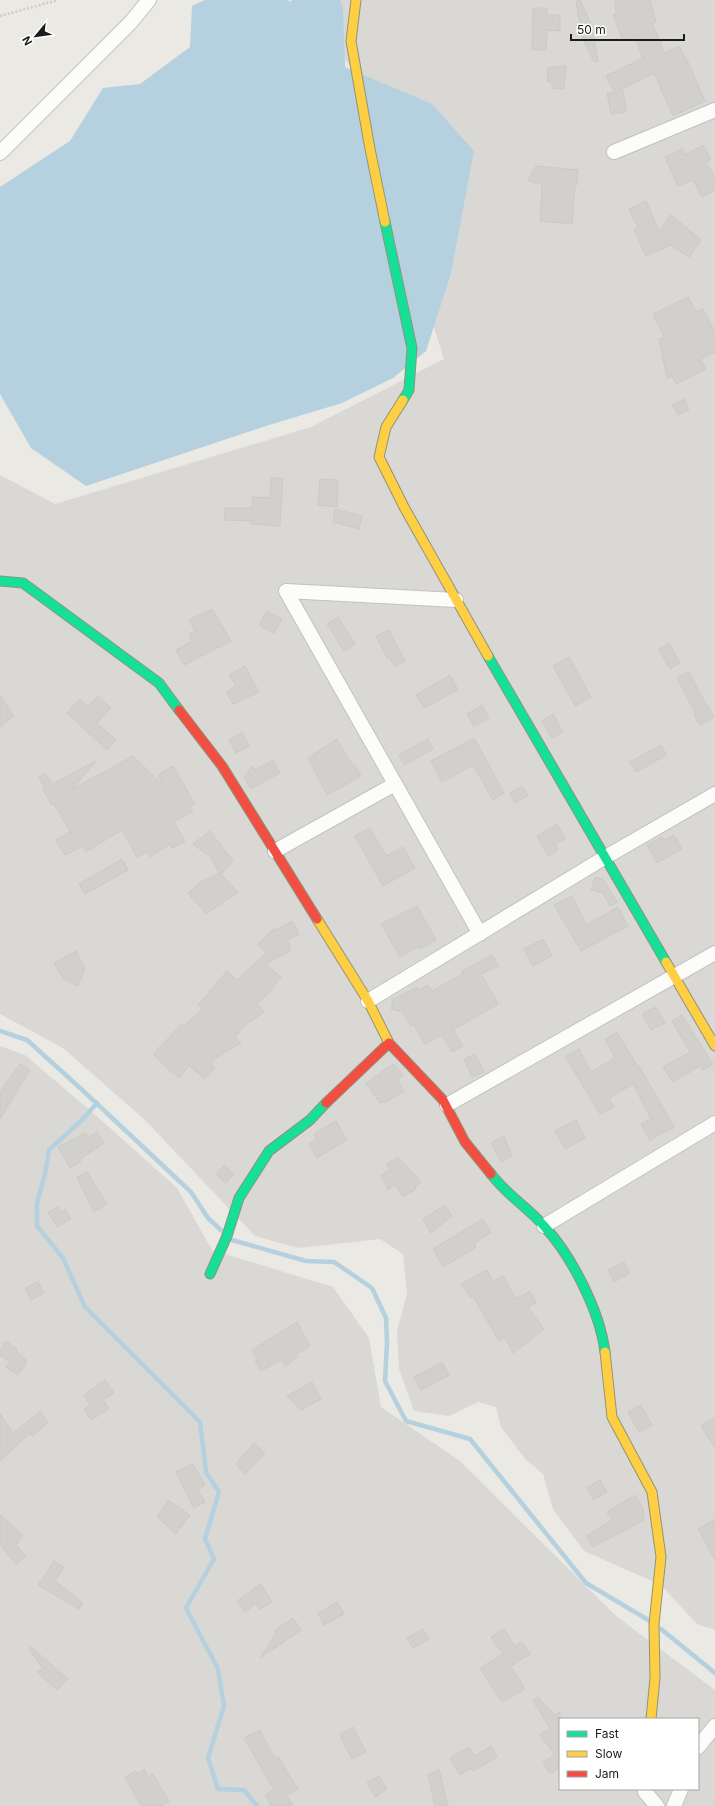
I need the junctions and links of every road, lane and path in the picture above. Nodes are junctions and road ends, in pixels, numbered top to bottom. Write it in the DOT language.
graph roads {
  1 [pos="58,0"];
  2 [pos="149,0"];
  3 [pos="356,0"];
  4 [pos="0,16"];
  5 [pos="715,110"];
  6 [pos="614,152"];
  7 [pos="0,154"];
  8 [pos="0,581"];
  9 [pos="456,600"];
  10 [pos="395,784"];
  11 [pos="715,794"];
  12 [pos="275,851"];
  13 [pos="604,858"];
  14 [pos="480,934"];
  15 [pos="715,953"];
  16 [pos="674,977"];
  17 [pos="368,1001"];
  18 [pos="389,1042"];
  19 [pos="715,1046"];
  20 [pos="447,1105"];
  21 [pos="715,1123"];
  22 [pos="544,1226"];
  23 [pos="210,1274"];
  24 [pos="651,1718"];
  25 [pos="715,1726"];
  26 [pos="699,1746"];
  27 [pos="645,1790"];
  28 [pos="681,1790"];
  29 [pos="657,1806"];
  30 [pos="674,1806"];
  1 -- 4 [label="path"];
  2 -- 7 [label="street"];
  3 -- 9 [label="street"];
  5 -- 6 [label="street"];
  8 -- 12 [label="street"];
  9 -- 10 [label="street"];
  9 -- 13 [label="street"];
  10 -- 12 [label="street"];
  10 -- 14 [label="street"];
  11 -- 13 [label="street"];
  12 -- 17 [label="street"];
  13 -- 14 [label="street"];
  13 -- 16 [label="street"];
  14 -- 17 [label="street"];
  15 -- 16 [label="street"];
  16 -- 19 [label="street"];
  16 -- 20 [label="street"];
  17 -- 18 [label="street"];
  18 -- 20 [label="street"];
  18 -- 23 [label="street"];
  20 -- 22 [label="street"];
  21 -- 22 [label="street"];
  22 -- 24 [label="street"];
  25 -- 26 [label="street"];
  27 -- 29 [label="street"];
  28 -- 30 [label="street"];
}
